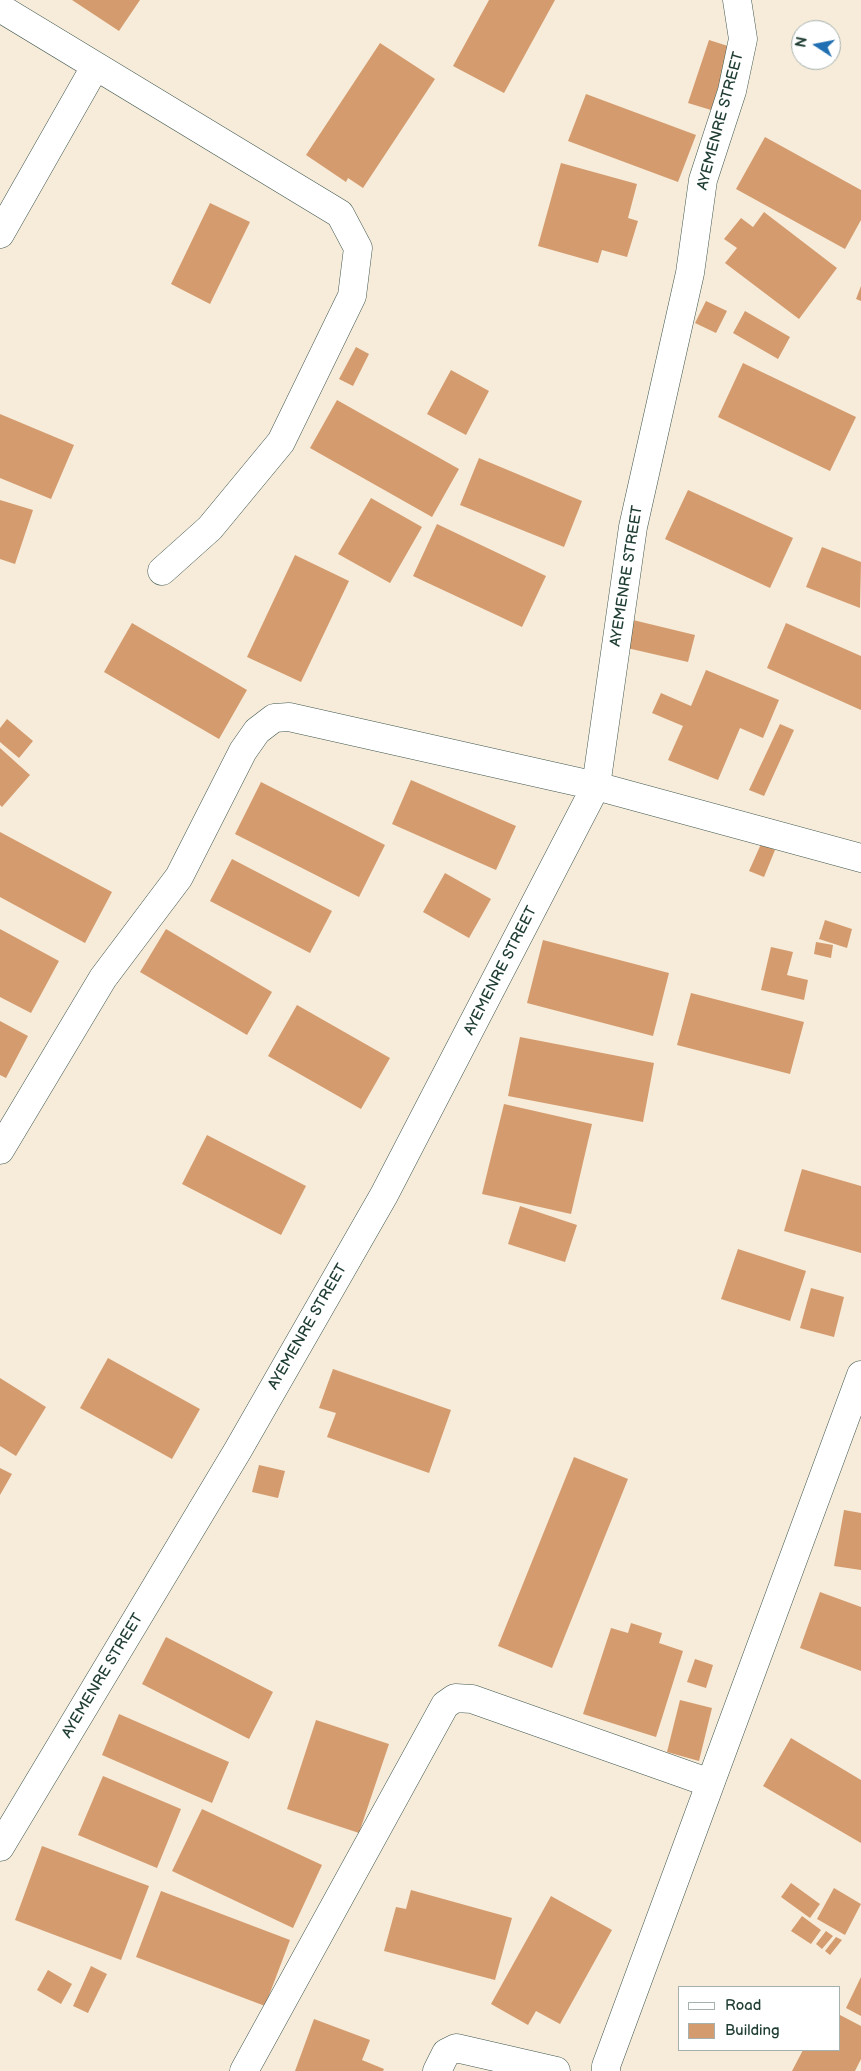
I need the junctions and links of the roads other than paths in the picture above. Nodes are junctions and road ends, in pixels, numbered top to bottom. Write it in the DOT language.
graph roads {
  1 [pos="737,0"];
  2 [pos="0,8"];
  3 [pos="95,67"];
  4 [pos="0,234"];
  5 [pos="162,571"];
  6 [pos="596,786"];
  7 [pos="861,858"];
  8 [pos="0,1150"];
  9 [pos="861,1375"];
  10 [pos="710,1784"];
  11 [pos="0,1847"];
  12 [pos="244,2071"];
  13 [pos="437,2071"];
  14 [pos="556,2071"];
  15 [pos="606,2071"];
  1 -- 6 [label="street, AYEMENRE STREET"];
  2 -- 3 [label="street"];
  3 -- 4 [label="street"];
  3 -- 5 [label="street"];
  6 -- 7 [label="street"];
  6 -- 8 [label="street"];
  6 -- 11 [label="street, AYEMENRE STREET"];
  9 -- 10 [label="street"];
  10 -- 12 [label="street"];
  10 -- 15 [label="street"];
  13 -- 14 [label="street"];
}
